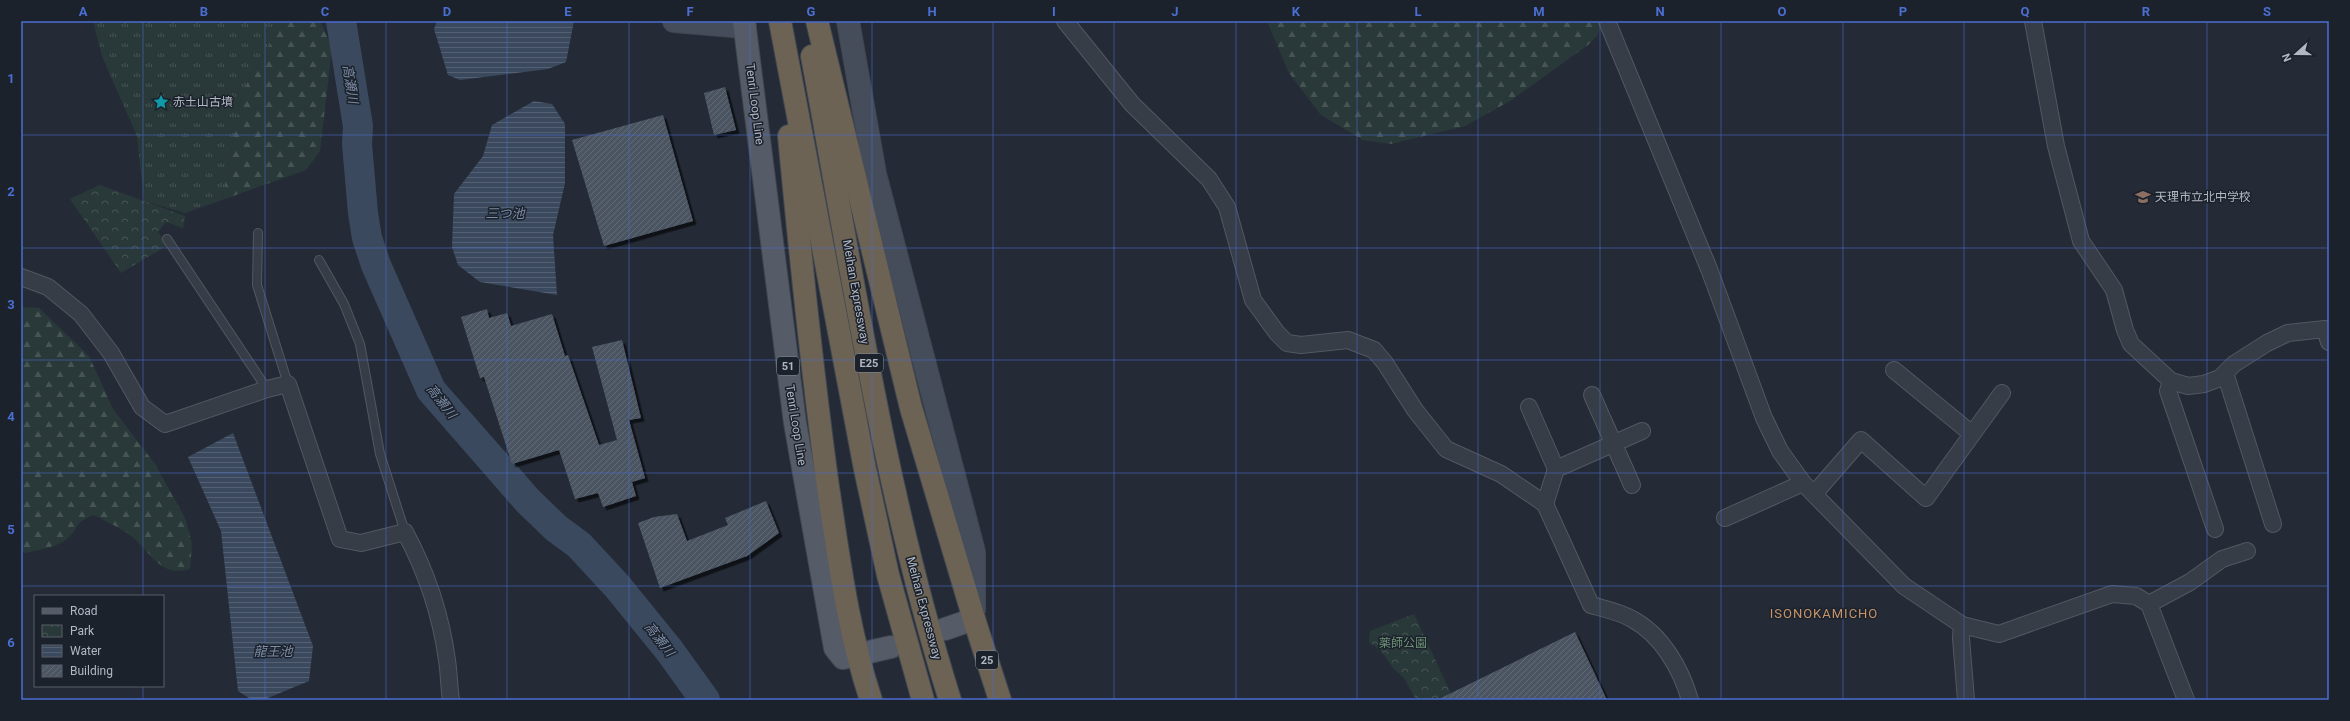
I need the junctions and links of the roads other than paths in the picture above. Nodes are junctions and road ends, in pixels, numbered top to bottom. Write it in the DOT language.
graph roads {
  1 [pos="674,21"];
  2 [pos="770,21"];
  3 [pos="780,21"];
  4 [pos="806,21"];
  5 [pos="817,21"];
  6 [pos="848,21"];
  7 [pos="1065,21"];
  8 [pos="1608,21"];
  9 [pos="2033,21"];
  10 [pos="745,24"];
  11 [pos="258,233"];
  12 [pos="167,239"];
  13 [pos="319,260"];
  14 [pos="21,277"];
  15 [pos="2329,342"];
  16 [pos="1894,370"];
  17 [pos="2225,373"];
  18 [pos="2171,381"];
  19 [pos="288,384"];
  20 [pos="267,389"];
  21 [pos="2002,393"];
  22 [pos="1592,395"];
  23 [pos="1529,407"];
  24 [pos="1642,431"];
  25 [pos="1972,434"];
  26 [pos="1615,444"];
  27 [pos="1556,469"];
  28 [pos="1632,485"];
  29 [pos="1809,489"];
  30 [pos="1545,504"];
  31 [pos="1725,518"];
  32 [pos="2273,524"];
  33 [pos="2216,529"];
  34 [pos="405,532"];
  35 [pos="2247,551"];
  36 [pos="2149,604"];
  37 [pos="974,619"];
  38 [pos="1962,625"];
  39 [pos="945,629"];
  40 [pos="890,647"];
  41 [pos="857,656"];
  42 [pos="451,700"];
  43 [pos="871,700"];
  44 [pos="923,700"];
  45 [pos="950,700"];
  46 [pos="1000,700"];
  47 [pos="1690,700"];
  48 [pos="1966,700"];
  49 [pos="2186,700"];
  1 -- 10 [label="street"];
  2 -- 41 [label="highway"];
  3 -- 44 [label="highway, Meihan Expressway / E25"];
  4 -- 45 [label="highway, Meihan Expressway / E25"];
  5 -- 37 [label="highway, E25"];
  6 -- 37 [label="street"];
  7 -- 30 [label="street"];
  8 -- 29 [label="street"];
  9 -- 18 [label="street"];
  10 -- 41 [label="main road, Tenri Loop Line / 51"];
  11 -- 19 [label="lane"];
  12 -- 20 [label="lane"];
  13 -- 34 [label="lane"];
  14 -- 20 [label="street"];
  15 -- 17 [label="street"];
  16 -- 25 [label="street"];
  17 -- 18 [label="street"];
  17 -- 32 [label="street"];
  18 -- 33 [label="street"];
  19 -- 20 [label="street"];
  19 -- 34 [label="street"];
  21 -- 25 [label="street"];
  22 -- 26 [label="street"];
  23 -- 27 [label="street"];
  24 -- 26 [label="street"];
  25 -- 29 [label="street"];
  26 -- 27 [label="street"];
  26 -- 28 [label="street"];
  27 -- 30 [label="street"];
  29 -- 31 [label="street"];
  29 -- 38 [label="street"];
  30 -- 47 [label="street"];
  34 -- 42 [label="street"];
  35 -- 36 [label="street"];
  36 -- 38 [label="street"];
  36 -- 49 [label="street"];
  37 -- 39 [label="main road"];
  37 -- 46 [label="highway, 25"];
  38 -- 48 [label="street"];
  40 -- 41 [label="main road, Tenri Loop Line / 51"];
  41 -- 43 [label="highway"];
}
